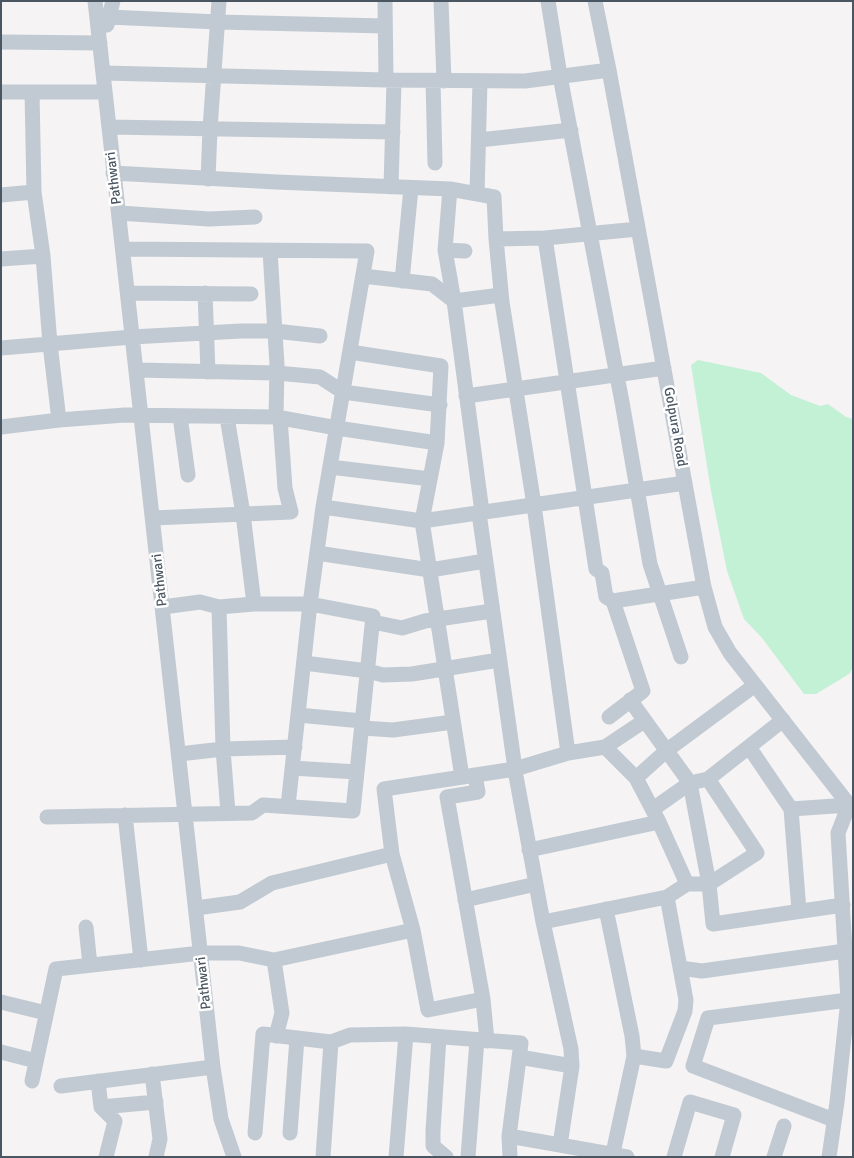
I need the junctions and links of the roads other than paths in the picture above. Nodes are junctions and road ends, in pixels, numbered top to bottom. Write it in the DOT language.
graph roads {
  1 [pos="95,1"];
  2 [pos="113,1"];
  3 [pos="220,1"];
  4 [pos="385,1"];
  5 [pos="441,1"];
  6 [pos="548,1"];
  7 [pos="595,1"];
  8 [pos="109,17"];
  9 [pos="218,22"];
  10 [pos="385,26"];
  11 [pos="1,42"];
  12 [pos="100,47"];
  13 [pos="609,70"];
  14 [pos="104,73"];
  15 [pos="214,76"];
  16 [pos="560,76"];
  17 [pos="390,81"];
  18 [pos="439,81"];
  19 [pos="480,81"];
  20 [pos="1,92"];
  21 [pos="32,92"];
  22 [pos="105,92"];
  23 [pos="109,127"];
  24 [pos="210,129"];
  25 [pos="571,130"];
  26 [pos="393,132"];
  27 [pos="479,140"];
  28 [pos="434,163"];
  29 [pos="113,173"];
  30 [pos="208,179"];
  31 [pos="391,187"];
  32 [pos="410,188"];
  33 [pos="450,189"];
  34 [pos="34,192"];
  35 [pos="477,194"];
  36 [pos="1,195"];
  37 [pos="118,213"];
  38 [pos="255,217"];
  39 [pos="638,228"];
  40 [pos="591,234"];
  41 [pos="545,238"];
  42 [pos="496,239"];
  43 [pos="123,249"];
  44 [pos="270,250"];
  45 [pos="445,250"];
  46 [pos="465,251"];
  47 [pos="43,256"];
  48 [pos="1,260"];
  49 [pos="363,276"];
  50 [pos="402,281"];
  51 [pos="128,294"];
  52 [pos="205,294"];
  53 [pos="251,294"];
  54 [pos="501,295"];
  55 [pos="454,301"];
  56 [pos="275,331"];
  57 [pos="206,333"];
  58 [pos="320,336"];
  59 [pos="132,337"];
  60 [pos="50,344"];
  61 [pos="1,348"];
  62 [pos="350,352"];
  63 [pos="664,368"];
  64 [pos="136,370"];
  65 [pos="208,372"];
  66 [pos="277,373"];
  67 [pos="616,374"];
  68 [pos="566,382"];
  69 [pos="516,389"];
  70 [pos="343,392"];
  71 [pos="466,396"];
  72 [pos="440,405"];
  73 [pos="141,415"];
  74 [pos="180,416"];
  75 [pos="227,417"];
  76 [pos="278,418"];
  77 [pos="59,420"];
  78 [pos="1,427"];
  79 [pos="337,428"];
  80 [pos="437,443"];
  81 [pos="330,467"];
  82 [pos="188,475"];
  83 [pos="430,479"];
  84 [pos="685,483"];
  85 [pos="638,490"];
  86 [pos="585,498"];
  87 [pos="534,505"];
  88 [pos="323,507"];
  89 [pos="480,512"];
  90 [pos="243,514"];
  91 [pos="153,518"];
  92 [pos="422,521"];
  93 [pos="317,553"];
  94 [pos="485,561"];
  95 [pos="430,570"];
  96 [pos="704,587"];
  97 [pos="661,594"];
  98 [pos="613,601"];
  99 [pos="254,604"];
  100 [pos="310,604"];
  101 [pos="163,607"];
  102 [pos="219,607"];
  103 [pos="492,611"];
  104 [pos="438,619"];
  105 [pos="373,622"];
  106 [pos="681,658"];
  107 [pos="499,660"];
  108 [pos="304,663"];
  109 [pos="445,669"];
  110 [pos="368,671"];
  111 [pos="755,685"];
  112 [pos="630,700"];
  113 [pos="298,715"];
  114 [pos="609,717"];
  115 [pos="783,720"];
  116 [pos="644,721"];
  117 [pos="453,722"];
  118 [pos="362,724"];
  119 [pos="295,747"];
  120 [pos="604,747"];
  121 [pos="749,747"];
  122 [pos="223,749"];
  123 [pos="666,751"];
  124 [pos="568,753"];
  125 [pos="179,754"];
  126 [pos="292,768"];
  127 [pos="515,769"];
  128 [pos="357,772"];
  129 [pos="469,776"];
  130 [pos="636,778"];
  131 [pos="708,779"];
  132 [pos="690,783"];
  133 [pos="288,806"];
  134 [pos="851,807"];
  135 [pos="791,809"];
  136 [pos="228,813"];
  137 [pos="186,814"];
  138 [pos="125,815"];
  139 [pos="656,816"];
  140 [pos="47,818"];
  141 [pos="529,850"];
  142 [pos="392,854"];
  143 [pos="536,884"];
  144 [pos="687,884"];
  145 [pos="709,884"];
  146 [pos="667,897"];
  147 [pos="465,900"];
  148 [pos="843,905"];
  149 [pos="196,908"];
  150 [pos="606,909"];
  151 [pos="800,911"];
  152 [pos="543,922"];
  153 [pos="86,927"];
  154 [pos="413,930"];
  155 [pos="846,951"];
  156 [pos="201,954"];
  157 [pos="141,960"];
  158 [pos="274,960"];
  159 [pos="90,965"];
  160 [pos="680,968"];
  161 [pos="483,999"];
  162 [pos="848,1000"];
  163 [pos="1,1002"];
  164 [pos="46,1013"];
  165 [pos="406,1034"];
  166 [pos="276,1036"];
  167 [pos="439,1037"];
  168 [pos="297,1038"];
  169 [pos="482,1040"];
  170 [pos="331,1042"];
  171 [pos="1,1052"];
  172 [pos="634,1056"];
  173 [pos="519,1057"];
  174 [pos="36,1060"];
  175 [pos="572,1066"];
  176 [pos="213,1067"];
  177 [pos="152,1074"];
  178 [pos="32,1081"];
  179 [pos="98,1081"];
  180 [pos="61,1086"];
  181 [pos="156,1102"];
  182 [pos="101,1107"];
  183 [pos="834,1120"];
  184 [pos="784,1126"];
  185 [pos="290,1132"];
  186 [pos="255,1133"];
  187 [pos="509,1136"];
  188 [pos="560,1144"];
  189 [pos="620,1155"];
  190 [pos="106,1157"];
  191 [pos="156,1157"];
  192 [pos="234,1157"];
  193 [pos="323,1157"];
  194 [pos="396,1157"];
  195 [pos="446,1157"];
  196 [pos="468,1157"];
  197 [pos="510,1157"];
  198 [pos="674,1157"];
  199 [pos="722,1157"];
  200 [pos="774,1157"];
  201 [pos="829,1157"];
  1 -- 12 [label="street, Pathwari"];
  2 -- 8 [label="street"];
  3 -- 9 [label="street"];
  4 -- 10 [label="street"];
  5 -- 18 [label="street"];
  6 -- 16 [label="street"];
  7 -- 13 [label="street, Golpura Road"];
  8 -- 9 [label="street"];
  8 -- 12 [label="street"];
  9 -- 10 [label="street"];
  9 -- 15 [label="street"];
  10 -- 17 [label="street"];
  11 -- 12 [label="street"];
  12 -- 14 [label="street, Pathwari"];
  13 -- 16 [label="street"];
  13 -- 39 [label="street, Golpura Road"];
  14 -- 15 [label="street"];
  14 -- 22 [label="street, Pathwari"];
  15 -- 17 [label="street"];
  15 -- 24 [label="street"];
  16 -- 19 [label="street"];
  16 -- 25 [label="street"];
  17 -- 18 [label="street"];
  17 -- 26 [label="street"];
  18 -- 19 [label="street"];
  18 -- 28 [label="street"];
  19 -- 27 [label="street"];
  20 -- 21 [label="street"];
  21 -- 22 [label="street"];
  21 -- 34 [label="street"];
  22 -- 23 [label="street, Pathwari"];
  23 -- 24 [label="street"];
  23 -- 29 [label="street, Pathwari"];
  24 -- 26 [label="street"];
  24 -- 30 [label="street"];
  25 -- 27 [label="street"];
  25 -- 40 [label="street"];
  26 -- 31 [label="street"];
  27 -- 35 [label="street"];
  29 -- 30 [label="street"];
  29 -- 37 [label="street, Pathwari"];
  30 -- 31 [label="street"];
  31 -- 32 [label="street"];
  32 -- 33 [label="street"];
  32 -- 50 [label="street"];
  33 -- 35 [label="street"];
  33 -- 45 [label="street"];
  34 -- 36 [label="street"];
  34 -- 47 [label="street"];
  35 -- 42 [label="street"];
  37 -- 38 [label="street"];
  37 -- 43 [label="street, Pathwari"];
  39 -- 40 [label="street"];
  39 -- 63 [label="street, Golpura Road"];
  40 -- 41 [label="street"];
  40 -- 67 [label="street"];
  41 -- 42 [label="street"];
  41 -- 68 [label="street"];
  42 -- 54 [label="street"];
  43 -- 44 [label="street"];
  43 -- 51 [label="street, Pathwari"];
  44 -- 49 [label="street"];
  44 -- 56 [label="street"];
  45 -- 46 [label="street"];
  45 -- 55 [label="street"];
  47 -- 48 [label="street"];
  47 -- 60 [label="street"];
  49 -- 50 [label="street"];
  49 -- 62 [label="street"];
  50 -- 55 [label="street"];
  51 -- 52 [label="street"];
  51 -- 59 [label="street, Pathwari"];
  52 -- 53 [label="street"];
  52 -- 57 [label="street"];
  54 -- 55 [label="street"];
  54 -- 69 [label="street"];
  55 -- 71 [label="street"];
  56 -- 57 [label="street"];
  56 -- 58 [label="street"];
  56 -- 66 [label="street"];
  57 -- 59 [label="street"];
  57 -- 65 [label="street"];
  59 -- 60 [label="street"];
  59 -- 64 [label="street, Pathwari"];
  60 -- 61 [label="street"];
  60 -- 77 [label="street"];
  62 -- 70 [label="street"];
  62 -- 72 [label="street"];
  63 -- 67 [label="street"];
  63 -- 84 [label="street, Golpura Road"];
  64 -- 65 [label="street"];
  64 -- 73 [label="street, Pathwari"];
  65 -- 66 [label="street"];
  66 -- 70 [label="street"];
  66 -- 76 [label="street"];
  67 -- 68 [label="street"];
  67 -- 85 [label="street"];
  68 -- 69 [label="street"];
  68 -- 86 [label="street"];
  69 -- 71 [label="street"];
  69 -- 87 [label="street"];
  70 -- 72 [label="street"];
  70 -- 79 [label="street"];
  71 -- 89 [label="street"];
  72 -- 80 [label="street"];
  73 -- 74 [label="street"];
  73 -- 77 [label="street"];
  73 -- 91 [label="street, Pathwari"];
  74 -- 75 [label="street"];
  74 -- 82 [label="street"];
  75 -- 76 [label="street"];
  75 -- 90 [label="street"];
  76 -- 79 [label="street"];
  76 -- 90 [label="street"];
  77 -- 78 [label="street"];
  79 -- 80 [label="street"];
  79 -- 81 [label="street"];
  80 -- 83 [label="street"];
  81 -- 83 [label="street"];
  81 -- 88 [label="street"];
  83 -- 92 [label="street"];
  84 -- 85 [label="street"];
  84 -- 96 [label="street, Golpura Road"];
  85 -- 86 [label="street"];
  85 -- 97 [label="street"];
  86 -- 87 [label="street"];
  86 -- 98 [label="street"];
  87 -- 89 [label="street"];
  87 -- 124 [label="street"];
  88 -- 92 [label="street"];
  88 -- 93 [label="street"];
  89 -- 92 [label="street"];
  89 -- 94 [label="street"];
  90 -- 91 [label="street"];
  90 -- 99 [label="street"];
  91 -- 101 [label="street, Pathwari"];
  92 -- 95 [label="street"];
  93 -- 95 [label="street"];
  93 -- 100 [label="street"];
  94 -- 95 [label="street"];
  94 -- 103 [label="street"];
  95 -- 104 [label="street"];
  96 -- 97 [label="street"];
  96 -- 111 [label="street, Golpura Road"];
  97 -- 98 [label="street"];
  97 -- 106 [label="street"];
  98 -- 112 [label="street"];
  99 -- 100 [label="street"];
  99 -- 102 [label="street"];
  100 -- 105 [label="street"];
  100 -- 108 [label="street"];
  101 -- 102 [label="street"];
  101 -- 125 [label="street, Pathwari"];
  102 -- 122 [label="street"];
  103 -- 104 [label="street"];
  103 -- 107 [label="street"];
  104 -- 105 [label="street"];
  104 -- 109 [label="street"];
  105 -- 110 [label="street"];
  107 -- 109 [label="street"];
  107 -- 127 [label="street"];
  108 -- 110 [label="street"];
  108 -- 113 [label="street"];
  109 -- 110 [label="street"];
  109 -- 117 [label="street"];
  110 -- 118 [label="street"];
  111 -- 115 [label="street, Golpura Road"];
  111 -- 123 [label="street"];
  112 -- 114 [label="street"];
  112 -- 116 [label="street"];
  113 -- 118 [label="street"];
  113 -- 119 [label="street"];
  115 -- 121 [label="street"];
  115 -- 134 [label="street, Golpura Road"];
  116 -- 120 [label="street"];
  116 -- 123 [label="street"];
  117 -- 118 [label="street"];
  117 -- 129 [label="street"];
  118 -- 128 [label="street"];
  119 -- 122 [label="street"];
  119 -- 126 [label="street"];
  120 -- 124 [label="street"];
  120 -- 130 [label="street"];
  121 -- 131 [label="street"];
  121 -- 135 [label="street"];
  122 -- 125 [label="street"];
  122 -- 136 [label="street"];
  123 -- 130 [label="street"];
  123 -- 132 [label="street"];
  124 -- 127 [label="street"];
  125 -- 137 [label="street, Pathwari"];
  126 -- 128 [label="street"];
  126 -- 133 [label="street"];
  127 -- 129 [label="street"];
  127 -- 141 [label="street"];
  128 -- 133 [label="street"];
  129 -- 142 [label="street"];
  129 -- 147 [label="street"];
  130 -- 139 [label="street"];
  131 -- 132 [label="street"];
  131 -- 145 [label="street"];
  132 -- 139 [label="street"];
  132 -- 145 [label="street"];
  133 -- 136 [label="street"];
  134 -- 135 [label="street"];
  134 -- 148 [label="street"];
  135 -- 151 [label="street"];
  136 -- 137 [label="street"];
  137 -- 138 [label="street"];
  137 -- 149 [label="street, Pathwari"];
  138 -- 140 [label="street"];
  138 -- 157 [label="street"];
  139 -- 141 [label="street"];
  139 -- 144 [label="street"];
  141 -- 143 [label="street"];
  142 -- 149 [label="street"];
  142 -- 154 [label="street"];
  143 -- 147 [label="street"];
  143 -- 152 [label="street"];
  144 -- 145 [label="street"];
  144 -- 146 [label="street"];
  145 -- 151 [label="street"];
  146 -- 150 [label="street"];
  146 -- 160 [label="street"];
  147 -- 161 [label="street"];
  148 -- 151 [label="street"];
  148 -- 155 [label="street"];
  149 -- 156 [label="street, Pathwari"];
  150 -- 152 [label="street"];
  150 -- 172 [label="street"];
  152 -- 175 [label="street"];
  153 -- 159 [label="street"];
  154 -- 158 [label="street"];
  154 -- 161 [label="street"];
  155 -- 160 [label="street"];
  155 -- 162 [label="street"];
  156 -- 157 [label="street"];
  156 -- 158 [label="street"];
  156 -- 176 [label="street, Pathwari"];
  157 -- 159 [label="street"];
  158 -- 166 [label="street"];
  159 -- 164 [label="street"];
  160 -- 172 [label="street"];
  161 -- 169 [label="street"];
  162 -- 183 [label="street"];
  162 -- 183 [label="street"];
  163 -- 164 [label="street"];
  164 -- 174 [label="street"];
  165 -- 167 [label="street"];
  165 -- 170 [label="street"];
  165 -- 194 [label="street"];
  166 -- 168 [label="street"];
  166 -- 186 [label="street"];
  167 -- 169 [label="street"];
  167 -- 195 [label="street"];
  168 -- 170 [label="street"];
  168 -- 185 [label="street"];
  169 -- 173 [label="street"];
  169 -- 196 [label="street"];
  170 -- 193 [label="street"];
  171 -- 174 [label="street"];
  172 -- 189 [label="street"];
  173 -- 175 [label="street"];
  173 -- 187 [label="street"];
  174 -- 178 [label="street"];
  175 -- 188 [label="street"];
  176 -- 177 [label="street"];
  176 -- 192 [label="street, Pathwari"];
  177 -- 179 [label="street"];
  177 -- 181 [label="street"];
  179 -- 180 [label="street"];
  179 -- 182 [label="street"];
  181 -- 182 [label="street"];
  181 -- 191 [label="street"];
  182 -- 190 [label="street"];
  183 -- 201 [label="street"];
  184 -- 200 [label="street"];
  187 -- 188 [label="street"];
  187 -- 197 [label="street"];
  188 -- 189 [label="street"];
  198 -- 199 [label="street"];
}
